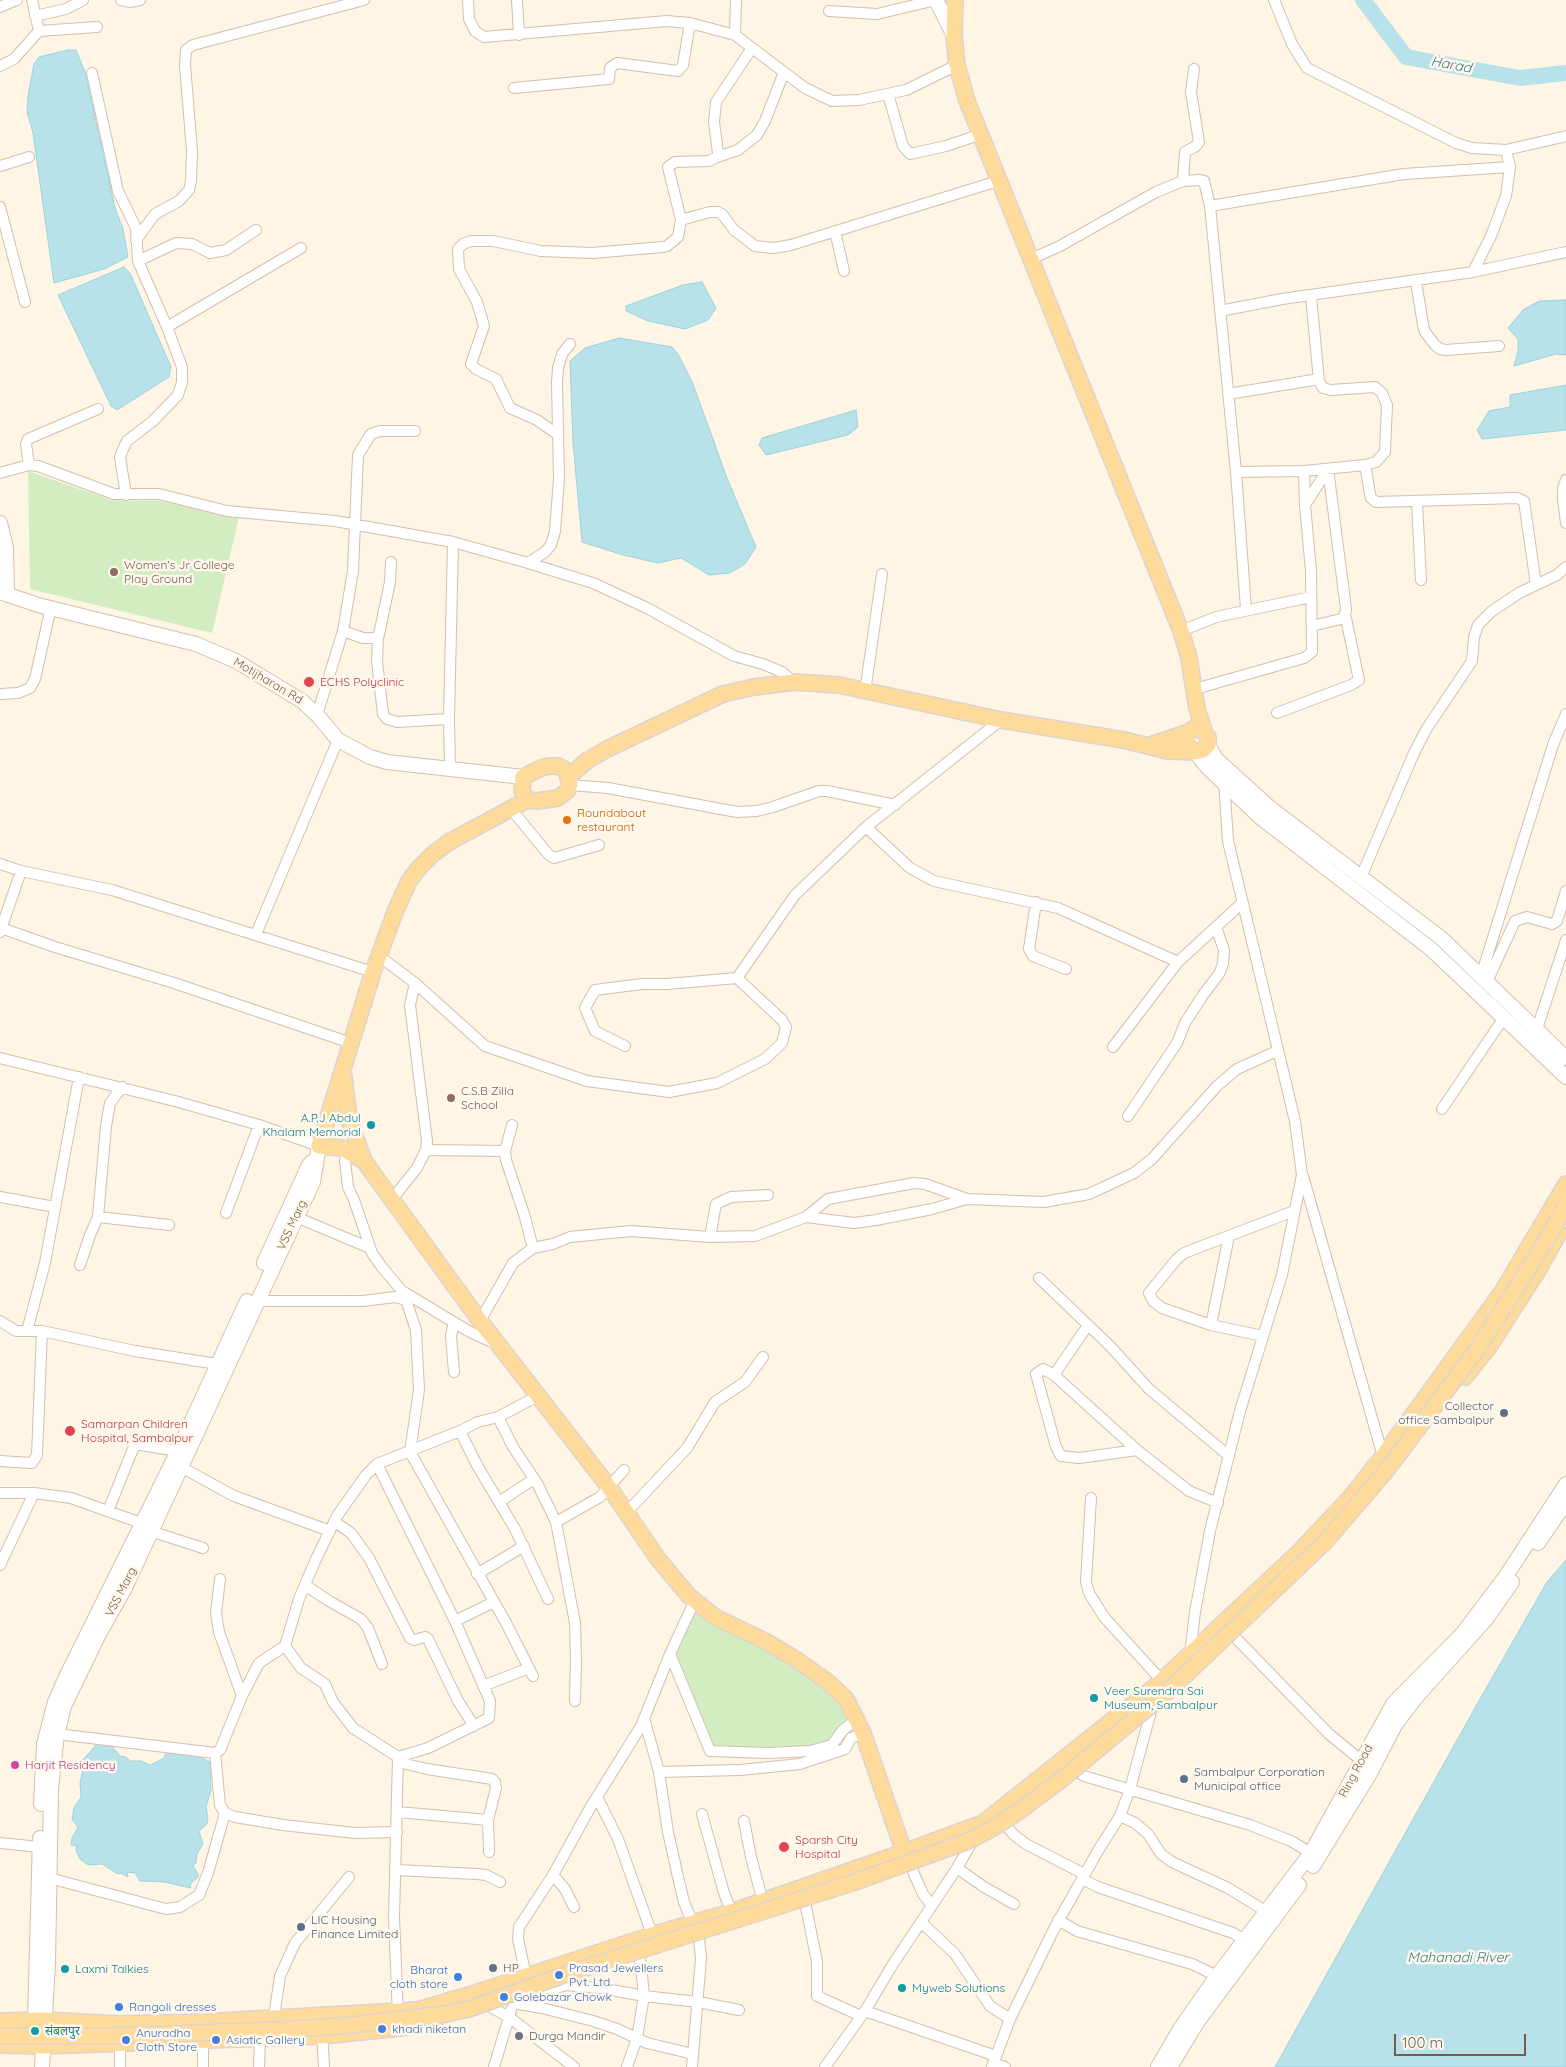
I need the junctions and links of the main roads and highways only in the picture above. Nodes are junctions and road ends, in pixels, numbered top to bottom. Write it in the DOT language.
graph roads {
  1 [pos="936,0"];
  2 [pos="955,0"];
  3 [pos="954,36"];
  4 [pos="0,523"];
  5 [pos="4,593"];
  6 [pos="1197,740"];
  7 [pos="1227,776"];
  8 [pos="523,777"];
  9 [pos="569,780"];
  10 [pos="527,800"];
  11 [pos="1566,1058"];
  12 [pos="344,1070"];
  13 [pos="1566,1077"];
  14 [pos="318,1152"];
  15 [pos="364,1161"];
  16 [pos="1566,1184"];
  17 [pos="1566,1206"];
  18 [pos="1566,1220"];
  19 [pos="1566,1484"];
  20 [pos="1566,1502"];
  21 [pos="148,1522"];
  22 [pos="59,1704"];
  23 [pos="904,1852"];
  24 [pos="39,2020"];
  25 [pos="0,2021"];
  26 [pos="0,2036"];
  27 [pos="0,2044"];
  28 [pos="38,2046"];
  29 [pos="34,2067"];
  30 [pos="42,2067"];
  31 [pos="1158,2067"];
  32 [pos="1170,2067"];
  1 -- 3 [label="main road"];
  2 -- 3 [label="main road"];
  3 -- 6 [label="main road"];
  4 -- 5 [label="main road"];
  5 -- 8 [label="main road, Motijharan Rd"];
  6 -- 7 [label="main road"];
  6 -- 9 [label="main road"];
  7 -- 11 [label="main road"];
  7 -- 13 [label="main road"];
  8 -- 9 [label="main road"];
  8 -- 10 [label="main road"];
  9 -- 10 [label="main road"];
  10 -- 12 [label="main road"];
  12 -- 14 [label="main road"];
  12 -- 15 [label="main road"];
  14 -- 15 [label="main road"];
  14 -- 21 [label="main road"];
  14 -- 21 [label="main road, VSS Marg"];
  15 -- 23 [label="main road"];
  16 -- 23 [label="main road"];
  17 -- 26 [label="main road, bridge"];
  18 -- 28 [label="main road"];
  19 -- 31 [label="main road, Ring Road"];
  20 -- 32 [label="main road, Ring Road"];
  21 -- 22 [label="main road"];
  22 -- 24 [label="main road"];
  22 -- 24 [label="main road"];
  23 -- 24 [label="main road"];
  24 -- 25 [label="main road"];
  24 -- 28 [label="main road"];
  27 -- 28 [label="main road"];
  28 -- 29 [label="main road"];
  28 -- 30 [label="main road"];
}
